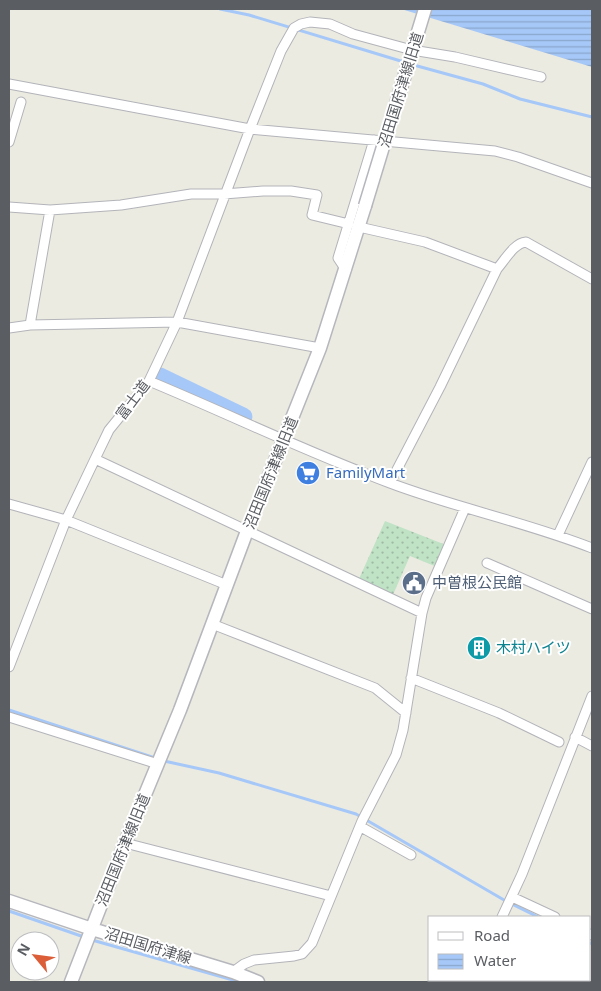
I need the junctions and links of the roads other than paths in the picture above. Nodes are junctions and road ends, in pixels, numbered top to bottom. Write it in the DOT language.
graph roads {
  1 [pos="426,9"];
  2 [pos="411,54"];
  3 [pos="541,77"];
  4 [pos="9,84"];
  5 [pos="21,102"];
  6 [pos="250,129"];
  7 [pos="374,140"];
  8 [pos="9,142"];
  9 [pos="592,183"];
  10 [pos="224,194"];
  11 [pos="9,207"];
  12 [pos="50,210"];
  13 [pos="354,225"];
  14 [pos="497,269"];
  15 [pos="592,279"];
  16 [pos="177,322"];
  17 [pos="30,325"];
  18 [pos="9,328"];
  19 [pos="320,348"];
  20 [pos="149,380"];
  21 [pos="284,439"];
  22 [pos="95,459"];
  23 [pos="592,462"];
  24 [pos="390,483"];
  25 [pos="9,504"];
  26 [pos="465,508"];
  27 [pos="66,520"];
  28 [pos="248,531"];
  29 [pos="558,535"];
  30 [pos="592,548"];
  31 [pos="488,563"];
  32 [pos="227,585"];
  33 [pos="592,609"];
  34 [pos="422,612"];
  35 [pos="212,624"];
  36 [pos="9,667"];
  37 [pos="411,678"];
  38 [pos="592,696"];
  39 [pos="406,713"];
  40 [pos="9,717"];
  41 [pos="575,737"];
  42 [pos="559,742"];
  43 [pos="592,746"];
  44 [pos="160,759"];
  45 [pos="363,821"];
  46 [pos="125,843"];
  47 [pos="411,855"];
  48 [pos="332,896"];
  49 [pos="9,901"];
  50 [pos="510,901"];
  51 [pos="502,916"];
  52 [pos="551,916"];
  53 [pos="92,929"];
  54 [pos="233,972"];
  55 [pos="249,981"];
  56 [pos="71,982"];
  1 -- 2 [label="street, 沼田国府津線旧道"];
  2 -- 3 [label="street"];
  2 -- 6 [label="street, 富士道"];
  2 -- 13 [label="street, 沼田国府津線旧道, bridge"];
  4 -- 6 [label="street"];
  5 -- 8 [label="street"];
  6 -- 7 [label="street"];
  6 -- 10 [label="street, 富士道"];
  7 -- 9 [label="street"];
  7 -- 13 [label="street"];
  10 -- 12 [label="street"];
  10 -- 13 [label="street"];
  10 -- 16 [label="street, 富士道"];
  11 -- 12 [label="street"];
  12 -- 17 [label="street"];
  13 -- 14 [label="street"];
  13 -- 19 [label="street, 沼田国府津線旧道"];
  14 -- 15 [label="street"];
  14 -- 24 [label="street"];
  16 -- 17 [label="street"];
  16 -- 19 [label="street"];
  16 -- 20 [label="street, 富士道"];
  17 -- 18 [label="street"];
  19 -- 21 [label="street, 沼田国府津線旧道"];
  20 -- 21 [label="street"];
  20 -- 22 [label="street, 富士道"];
  21 -- 24 [label="street"];
  21 -- 28 [label="street, 沼田国府津線旧道"];
  22 -- 27 [label="street, 富士道"];
  22 -- 28 [label="street"];
  23 -- 29 [label="street"];
  24 -- 26 [label="street"];
  25 -- 27 [label="street"];
  26 -- 29 [label="street"];
  26 -- 34 [label="street"];
  27 -- 32 [label="street"];
  27 -- 36 [label="street, 富士道"];
  28 -- 32 [label="street, 沼田国府津線旧道"];
  28 -- 34 [label="street"];
  29 -- 30 [label="street"];
  31 -- 33 [label="street"];
  32 -- 35 [label="street, 沼田国府津線旧道"];
  34 -- 37 [label="street"];
  35 -- 39 [label="street"];
  35 -- 44 [label="street, 沼田国府津線旧道"];
  37 -- 39 [label="street"];
  37 -- 42 [label="street"];
  38 -- 41 [label="street"];
  39 -- 45 [label="street"];
  40 -- 44 [label="street"];
  41 -- 43 [label="street"];
  41 -- 50 [label="street"];
  44 -- 46 [label="street, 沼田国府津線旧道"];
  45 -- 47 [label="street"];
  45 -- 48 [label="street"];
  46 -- 48 [label="street"];
  46 -- 53 [label="street, 沼田国府津線旧道"];
  48 -- 54 [label="street"];
  49 -- 53 [label="street"];
  50 -- 51 [label="street"];
  50 -- 52 [label="street"];
  53 -- 54 [label="street, 沼田国府津線"];
  53 -- 56 [label="street, 沼田国府津線"];
  54 -- 55 [label="street, 沼田国府津線"];
}
